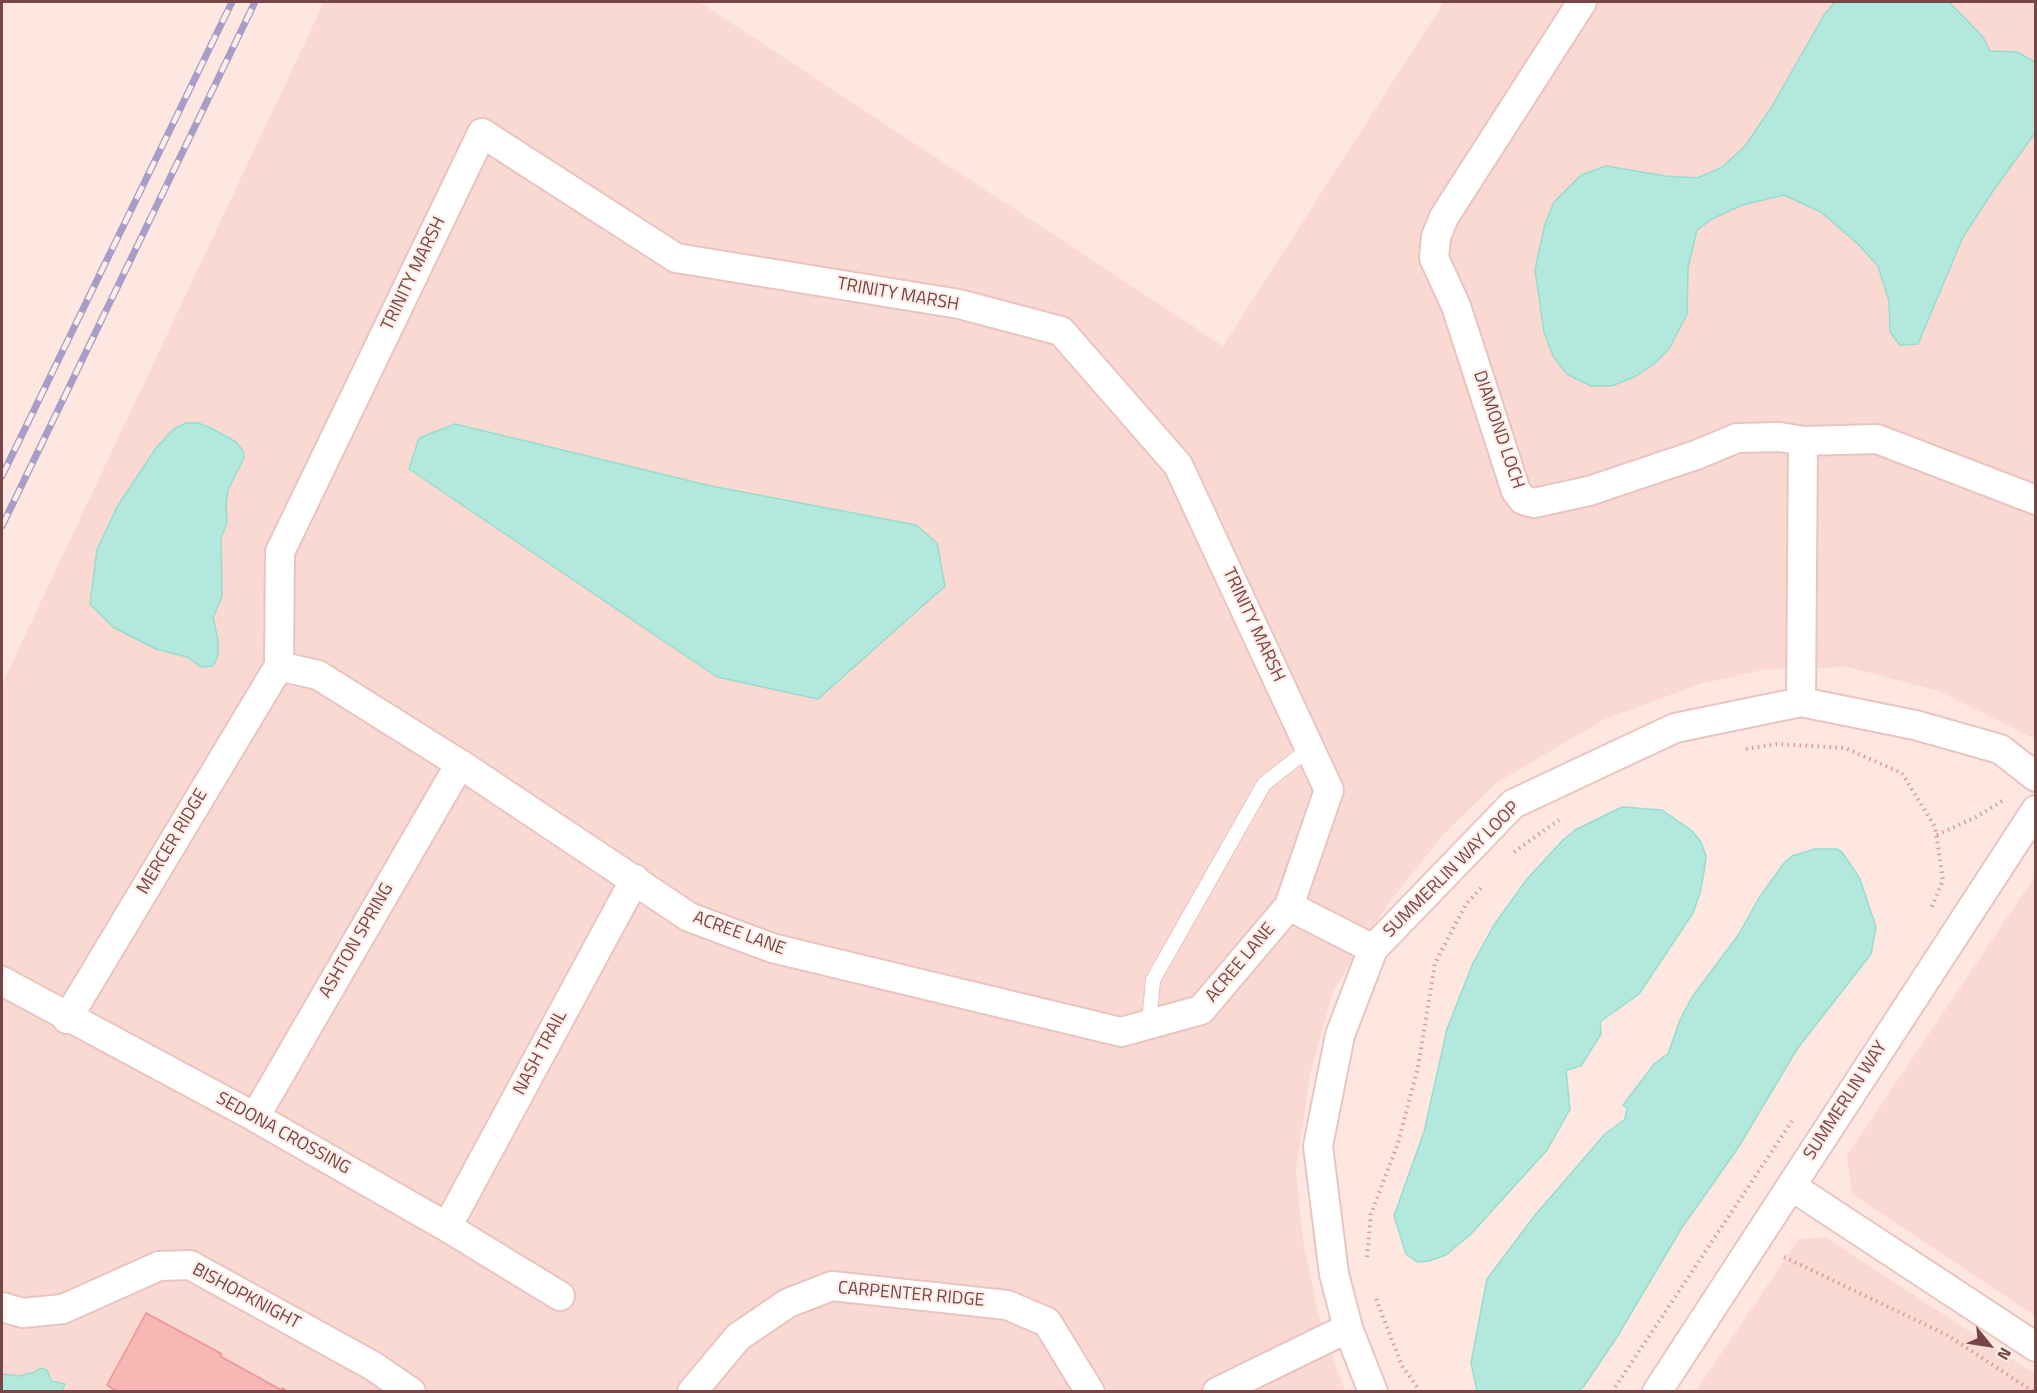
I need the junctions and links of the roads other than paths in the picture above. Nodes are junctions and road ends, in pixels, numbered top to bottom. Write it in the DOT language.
graph roads {
  1 [pos="1582,2"];
  2 [pos="1803,441"];
  3 [pos="2036,500"];
  4 [pos="279,666"];
  5 [pos="1801,702"];
  6 [pos="1310,748"];
  7 [pos="460,764"];
  8 [pos="2036,777"];
  9 [pos="2036,810"];
  10 [pos="635,879"];
  11 [pos="1289,906"];
  12 [pos="1373,949"];
  13 [pos="2,981"];
  14 [pos="67,1018"];
  15 [pos="1149,1024"];
  16 [pos="255,1117"];
  17 [pos="1791,1186"];
  18 [pos="447,1227"];
  19 [pos="560,1296"];
  20 [pos="2,1307"];
  21 [pos="1348,1328"];
  22 [pos="2036,1347"];
  23 [pos="411,1392"];
  24 [pos="692,1392"];
  25 [pos="1090,1392"];
  26 [pos="1217,1392"];
  27 [pos="1373,1392"];
  28 [pos="1657,1392"];
  1 -- 2 [label="street, DIAMOND LOCH"];
  2 -- 3 [label="street"];
  2 -- 5 [label="street"];
  4 -- 6 [label="street, TRINITY MARSH"];
  4 -- 7 [label="street, ACREE LANE"];
  4 -- 14 [label="street, MERCER RIDGE"];
  5 -- 8 [label="street, SUMMERLIN WAY LOOP"];
  5 -- 12 [label="street, SUMMERLIN WAY LOOP"];
  6 -- 11 [label="street, TRINITY MARSH"];
  6 -- 15 [label="lane"];
  7 -- 10 [label="street, ACREE LANE"];
  7 -- 16 [label="street, ASHTON SPRING"];
  9 -- 17 [label="street, SUMMERLIN WAY"];
  10 -- 15 [label="street, ACREE LANE"];
  10 -- 18 [label="street, NASH TRAIL"];
  11 -- 12 [label="street"];
  11 -- 15 [label="street, ACREE LANE"];
  12 -- 21 [label="street, SUMMERLIN WAY LOOP"];
  13 -- 14 [label="street, SEDONA CROSSING"];
  14 -- 16 [label="street, SEDONA CROSSING"];
  16 -- 18 [label="street, SEDONA CROSSING"];
  17 -- 22 [label="street"];
  17 -- 28 [label="street, SUMMERLIN WAY"];
  18 -- 19 [label="street, SEDONA CROSSING"];
  20 -- 23 [label="street, BISHOPKNIGHT"];
  21 -- 26 [label="street"];
  21 -- 27 [label="street, SUMMERLIN WAY LOOP"];
  24 -- 25 [label="street, CARPENTER RIDGE"];
}
